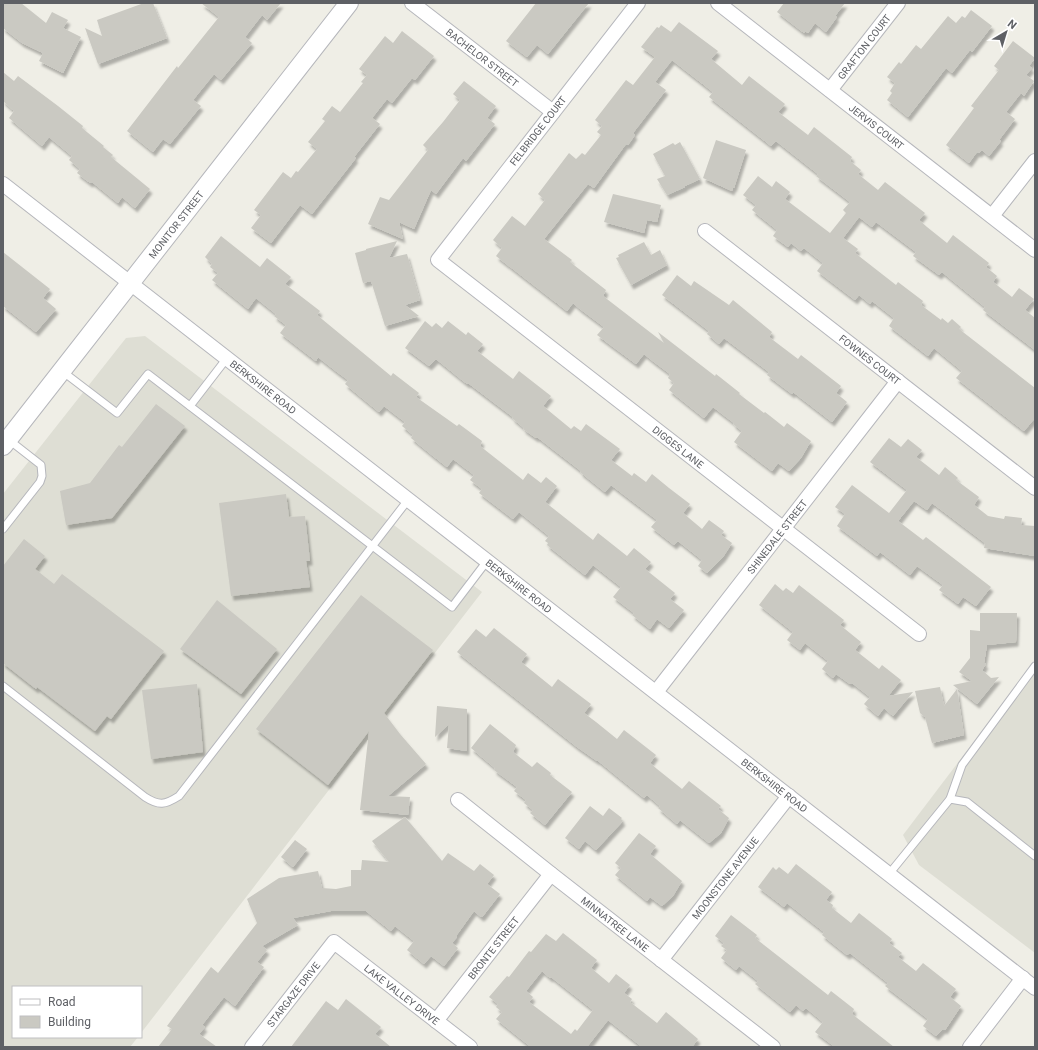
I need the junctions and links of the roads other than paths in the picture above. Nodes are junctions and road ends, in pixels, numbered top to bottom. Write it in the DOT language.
graph roads {
  1 [pos="349,3"];
  2 [pos="412,3"];
  3 [pos="638,3"];
  4 [pos="718,3"];
  5 [pos="898,3"];
  6 [pos="830,90"];
  7 [pos="553,112"];
  8 [pos="1035,161"];
  9 [pos="3,184"];
  10 [pos="992,216"];
  11 [pos="705,231"];
  12 [pos="1035,250"];
  13 [pos="438,260"];
  14 [pos="130,283"];
  15 [pos="227,358"];
  16 [pos="62,370"];
  17 [pos="898,381"];
  18 [pos="190,406"];
  19 [pos="6,442"];
  20 [pos="1035,488"];
  21 [pos="408,500"];
  22 [pos="784,528"];
  23 [pos="3,529"];
  24 [pos="373,546"];
  25 [pos="487,561"];
  26 [pos="919,634"];
  27 [pos="1035,666"];
  28 [pos="3,686"];
  29 [pos="656,692"];
  30 [pos="789,796"];
  31 [pos="950,799"];
  32 [pos="458,800"];
  33 [pos="1035,856"];
  34 [pos="551,874"];
  35 [pos="889,874"];
  36 [pos="334,942"];
  37 [pos="661,960"];
  38 [pos="1023,978"];
  39 [pos="1035,988"];
  40 [pos="436,1021"];
  41 [pos="252,1047"];
  42 [pos="470,1047"];
  43 [pos="773,1047"];
  44 [pos="970,1047"];
  1 -- 14 [label="street, MONITOR STREET"];
  2 -- 7 [label="street, BACHELOR STREET"];
  3 -- 7 [label="street, FELBRIDGE COURT"];
  4 -- 6 [label="street, JERVIS COURT"];
  5 -- 6 [label="street, GRAFTON COURT"];
  6 -- 10 [label="street, JERVIS COURT"];
  7 -- 13 [label="street, FELBRIDGE COURT"];
  8 -- 10 [label="street"];
  9 -- 14 [label="street, BERKSHIRE ROAD"];
  10 -- 12 [label="street, JERVIS COURT"];
  11 -- 17 [label="street, FOWNES COURT"];
  13 -- 22 [label="street, DIGGES LANE"];
  14 -- 15 [label="street, BERKSHIRE ROAD"];
  14 -- 16 [label="street, MONITOR STREET"];
  15 -- 18 [label="lane"];
  15 -- 21 [label="street, BERKSHIRE ROAD"];
  16 -- 18 [label="lane"];
  16 -- 19 [label="street, MONITOR STREET"];
  17 -- 20 [label="street, FOWNES COURT"];
  17 -- 22 [label="street, SHINEDALE STREET"];
  18 -- 24 [label="lane"];
  19 -- 23 [label="lane"];
  21 -- 24 [label="lane"];
  21 -- 25 [label="street, BERKSHIRE ROAD"];
  22 -- 26 [label="street, DIGGES LANE"];
  22 -- 29 [label="street, SHINEDALE STREET"];
  24 -- 25 [label="lane"];
  24 -- 28 [label="lane"];
  25 -- 29 [label="street, BERKSHIRE ROAD"];
  27 -- 31 [label="lane"];
  29 -- 30 [label="street, BERKSHIRE ROAD"];
  30 -- 35 [label="street, BERKSHIRE ROAD"];
  30 -- 37 [label="street, MOONSTONE AVENUE"];
  31 -- 33 [label="lane"];
  31 -- 35 [label="lane"];
  32 -- 34 [label="street, MINNATREE LANE"];
  34 -- 37 [label="street, MINNATREE LANE"];
  34 -- 40 [label="street, BRONTE STREET"];
  35 -- 38 [label="street, BERKSHIRE ROAD"];
  36 -- 40 [label="street, LAKE VALLEY DRIVE"];
  36 -- 41 [label="street, STARGAZE DRIVE"];
  37 -- 43 [label="street, MINNATREE LANE"];
  38 -- 39 [label="street, BERKSHIRE ROAD"];
  38 -- 44 [label="street"];
  40 -- 42 [label="street, LAKE VALLEY DRIVE"];
}
